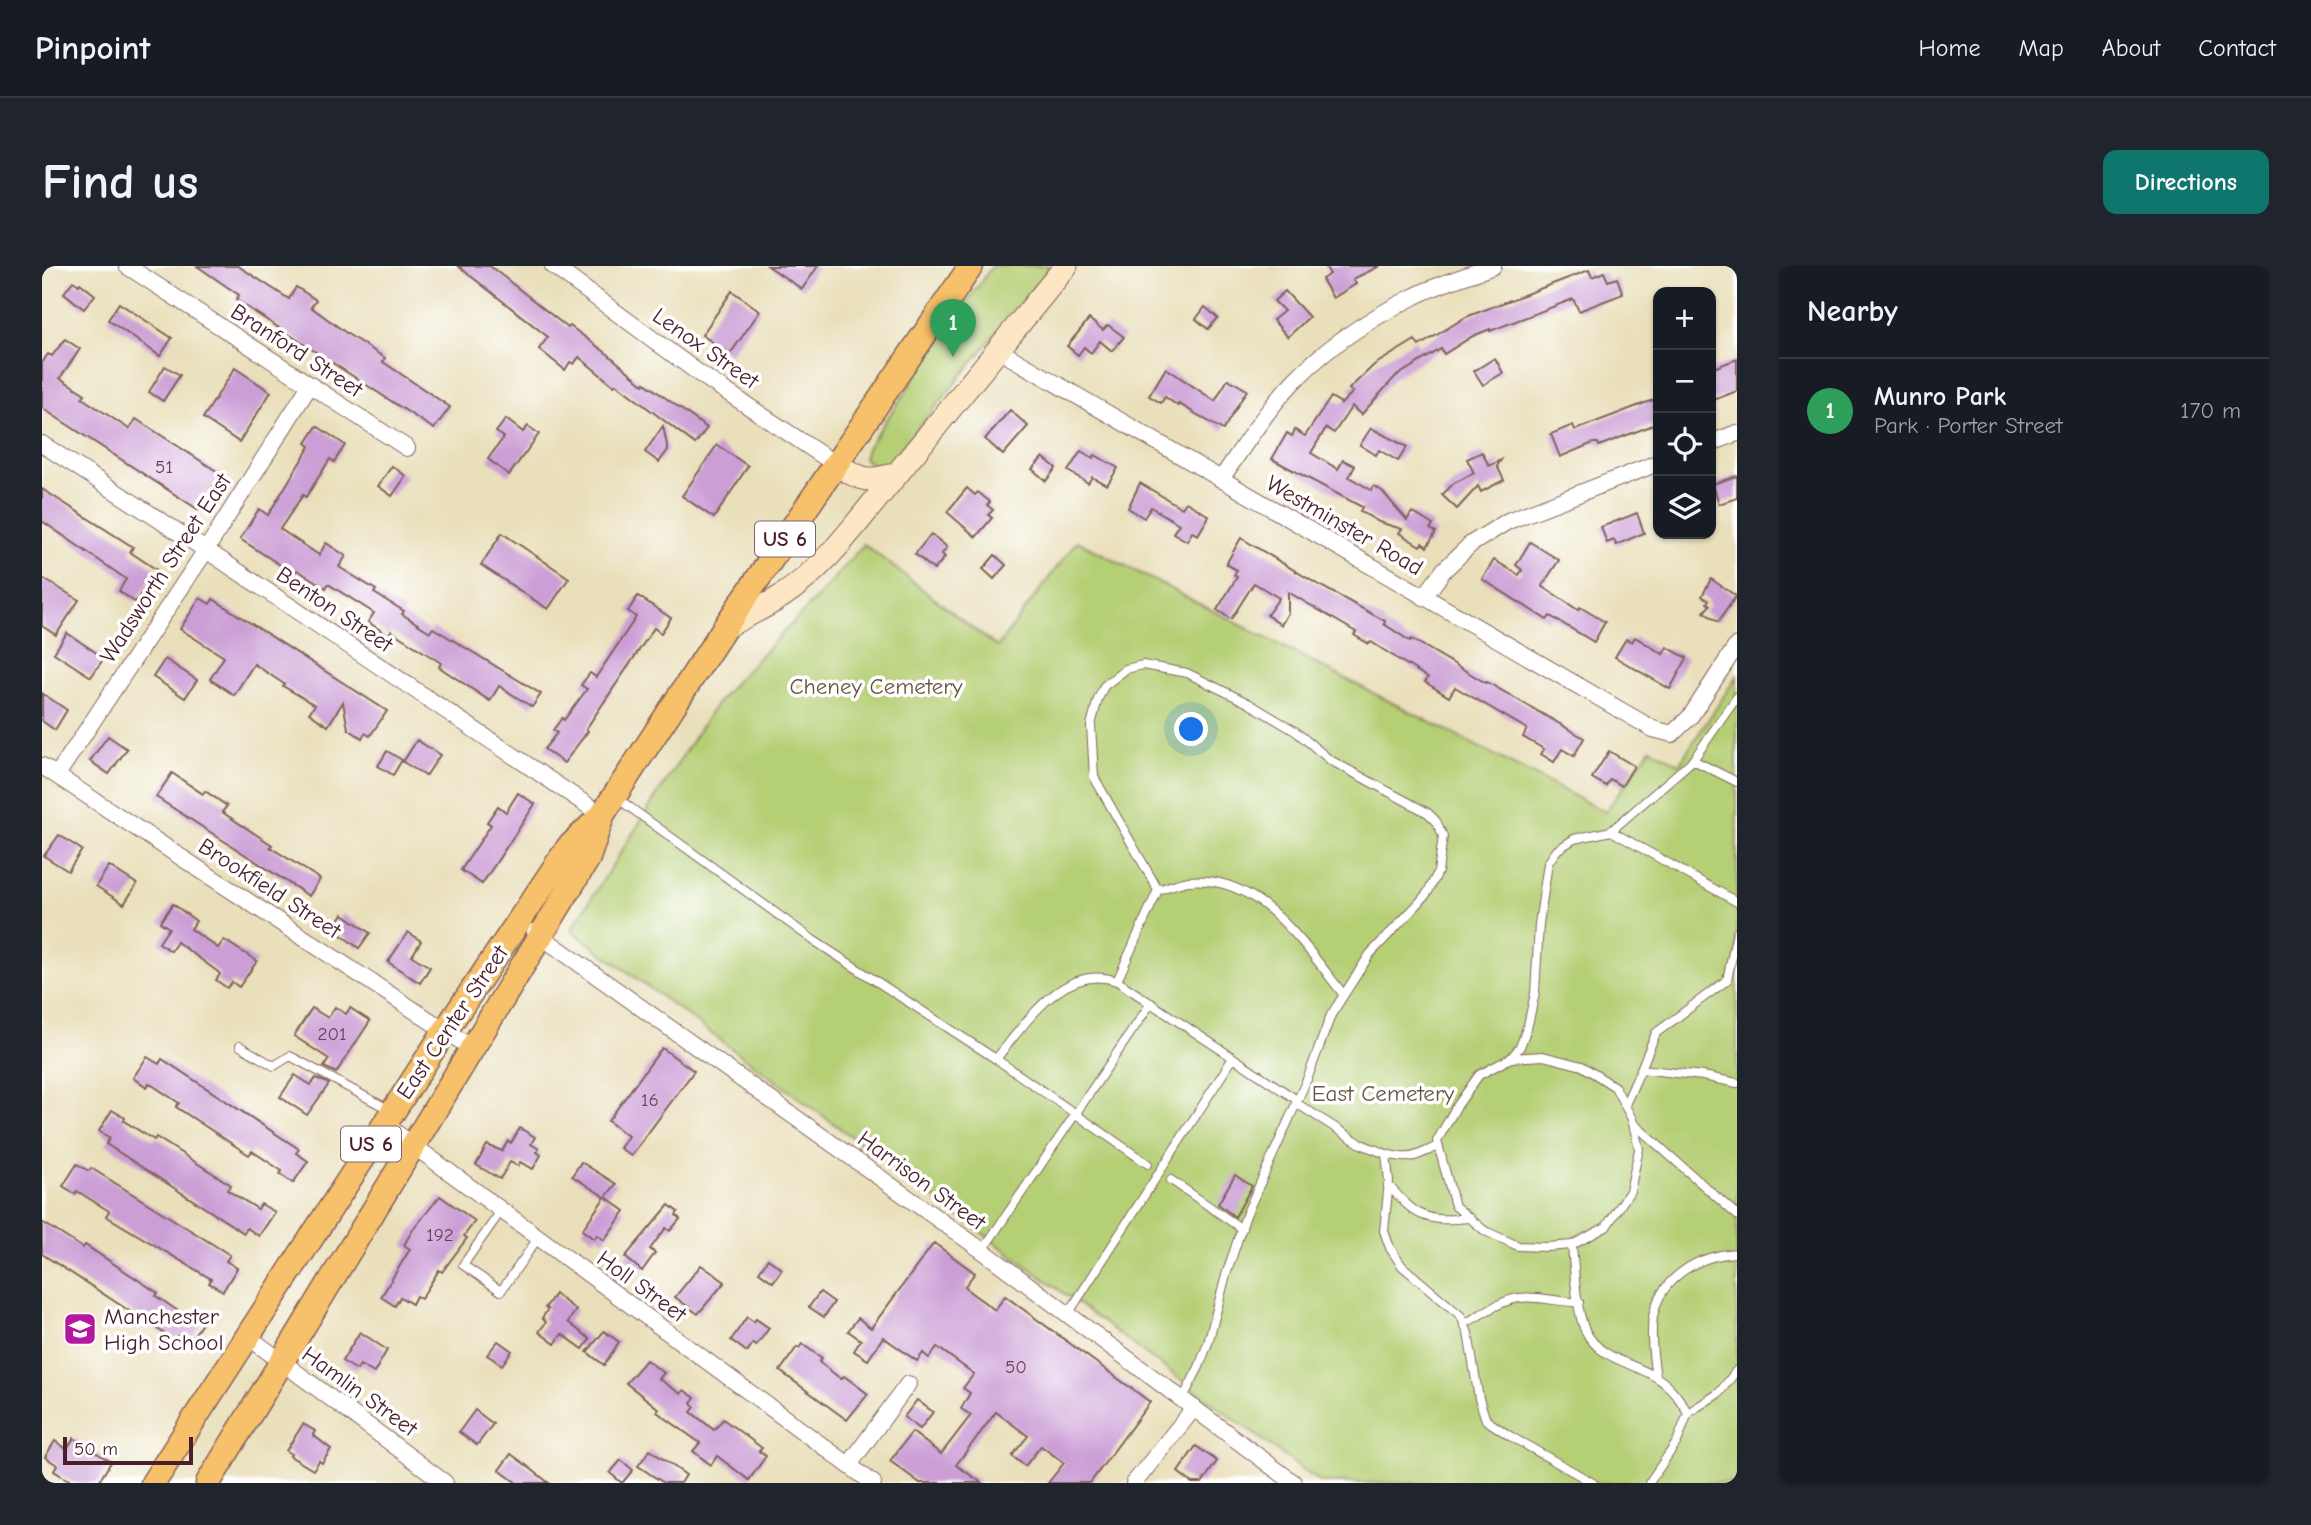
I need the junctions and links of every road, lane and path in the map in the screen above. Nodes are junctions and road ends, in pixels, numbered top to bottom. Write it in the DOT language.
graph roads {
  1 [pos="127,266"];
  2 [pos="553,266"];
  3 [pos="971,266"];
  4 [pos="1066,266"];
  5 [pos="1493,266"];
  6 [pos="998,350"];
  7 [pos="310,385"];
  8 [pos="1737,433"];
  9 [pos="1716,441"];
  10 [pos="42,444"];
  11 [pos="407,448"];
  12 [pos="835,464"];
  13 [pos="1653,465"];
  14 [pos="897,474"];
  15 [pos="1221,479"];
  16 [pos="206,550"];
  17 [pos="1424,597"];
  18 [pos="725,627"];
  19 [pos="1737,645"];
  20 [pos="1737,697"];
  21 [pos="1693,760"];
  22 [pos="42,766"];
  23 [pos="57,775"];
  24 [pos="1737,782"];
  25 [pos="608,805"];
  26 [pos="1611,831"];
  27 [pos="1158,890"];
  28 [pos="1737,902"];
  29 [pos="519,921"];
  30 [pos="1737,932"];
  31 [pos="540,936"];
  32 [pos="1117,981"];
  33 [pos="1343,994"];
  34 [pos="1150,1003"];
  35 [pos="444,1031"];
  36 [pos="240,1046"];
  37 [pos="473,1049"];
  38 [pos="1233,1058"];
  39 [pos="1511,1058"];
  40 [pos="996,1059"];
  41 [pos="1642,1069"];
  42 [pos="1737,1083"];
  43 [pos="1296,1102"];
  44 [pos="1625,1105"];
  45 [pos="1075,1114"];
  46 [pos="388,1118"];
  47 [pos="1633,1124"];
  48 [pos="1438,1146"];
  49 [pos="413,1147"];
  50 [pos="1386,1154"];
  51 [pos="1147,1164"];
  52 [pos="1171,1180"];
  53 [pos="1388,1185"];
  54 [pos="1733,1205"];
  55 [pos="501,1211"];
  56 [pos="1737,1215"];
  57 [pos="1470,1219"];
  58 [pos="1241,1229"];
  59 [pos="538,1238"];
  60 [pos="1572,1245"];
  61 [pos="982,1251"];
  62 [pos="1737,1253"];
  63 [pos="1579,1303"];
  64 [pos="1067,1314"];
  65 [pos="1464,1324"];
  66 [pos="247,1336"];
  67 [pos="281,1362"];
  68 [pos="1737,1370"];
  69 [pos="1656,1377"];
  70 [pos="908,1384"];
  71 [pos="1188,1404"];
  72 [pos="1688,1413"];
  73 [pos="849,1465"];
  74 [pos="153,1483"];
  75 [pos="208,1483"];
  76 [pos="445,1483"];
  77 [pos="873,1483"];
  78 [pos="1134,1483"];
  79 [pos="1294,1483"];
  80 [pos="1593,1483"];
  81 [pos="1649,1483"];
  1 -- 7 [label="street, Branford Street"];
  2 -- 12 [label="street, Lenox Street"];
  3 -- 12 [label="main road, East Center Street / US 6"];
  4 -- 6 [label="street"];
  5 -- 15 [label="street"];
  6 -- 14 [label="street"];
  6 -- 15 [label="street, Westminster Road"];
  7 -- 11 [label="street, Branford Street"];
  7 -- 16 [label="street, Wadsworth Street East"];
  8 -- 9 [label="street"];
  10 -- 16 [label="street, Benton Street"];
  12 -- 14 [label="street"];
  12 -- 18 [label="main road, East Center Street / US 6"];
  13 -- 17 [label="street"];
  14 -- 18 [label="street"];
  15 -- 17 [label="street, Westminster Road"];
  16 -- 23 [label="street, Wadsworth Street East"];
  16 -- 25 [label="street, Benton Street"];
  17 -- 19 [label="street, Westminster Road"];
  18 -- 25 [label="main road, East Center Street / US 6"];
  20 -- 21 [label="lane"];
  21 -- 24 [label="lane"];
  21 -- 26 [label="lane"];
  22 -- 23 [label="street, Brookfield Street"];
  23 -- 35 [label="street, Brookfield Street"];
  25 -- 29 [label="main road, East Center Street / US 6"];
  25 -- 31 [label="main road, East Center Street / US 6"];
  25 -- 40 [label="lane"];
  26 -- 28 [label="lane"];
  26 -- 39 [label="lane"];
  27 -- 32 [label="lane"];
  27 -- 33 [label="lane"];
  27 -- 33 [label="lane"];
  29 -- 31 [label="street, Harrison Street"];
  29 -- 35 [label="main road, East Center Street / US 6"];
  30 -- 41 [label="lane"];
  31 -- 37 [label="main road, East Center Street / US 6"];
  31 -- 61 [label="street, Harrison Street"];
  32 -- 34 [label="lane"];
  32 -- 40 [label="lane"];
  33 -- 43 [label="lane"];
  34 -- 38 [label="lane"];
  34 -- 45 [label="lane"];
  35 -- 37 [label="street, Brookfield Street"];
  35 -- 46 [label="main road, East Center Street / US 6"];
  36 -- 46 [label="lane"];
  37 -- 49 [label="main road, East Center Street / US 6"];
  38 -- 43 [label="lane"];
  38 -- 64 [label="lane"];
  39 -- 44 [label="lane"];
  39 -- 48 [label="lane"];
  40 -- 45 [label="lane"];
  41 -- 42 [label="lane"];
  41 -- 44 [label="lane"];
  43 -- 50 [label="lane"];
  43 -- 58 [label="lane"];
  44 -- 47 [label="lane"];
  45 -- 51 [label="lane"];
  45 -- 61 [label="lane"];
  46 -- 49 [label="street, Holl Street"];
  46 -- 66 [label="main road, East Center Street / US 6"];
  47 -- 54 [label="lane"];
  47 -- 60 [label="lane"];
  48 -- 50 [label="lane"];
  48 -- 57 [label="lane"];
  49 -- 55 [label="street, Holl Street"];
  49 -- 67 [label="main road, East Center Street / US 6"];
  50 -- 53 [label="lane"];
  52 -- 58 [label="lane"];
  53 -- 57 [label="lane"];
  53 -- 65 [label="lane"];
  54 -- 56 [label="lane"];
  55 -- 59 [label="street, Holl Street"];
  55 -- 59 [label="lane"];
  57 -- 60 [label="lane"];
  58 -- 71 [label="lane"];
  59 -- 73 [label="street, Holl Street"];
  60 -- 63 [label="lane"];
  61 -- 64 [label="street, Harrison Street"];
  62 -- 69 [label="lane"];
  63 -- 65 [label="lane"];
  63 -- 69 [label="lane"];
  64 -- 71 [label="street, Harrison Street"];
  65 -- 80 [label="lane"];
  66 -- 67 [label="street, Hamlin Street"];
  66 -- 74 [label="main road, East Center Street / US 6"];
  67 -- 75 [label="main road, East Center Street / US 6"];
  67 -- 76 [label="street, Hamlin Street"];
  68 -- 72 [label="lane"];
  69 -- 72 [label="lane"];
  70 -- 73 [label="street"];
  71 -- 78 [label="street"];
  71 -- 79 [label="street, Harrison Street"];
  72 -- 81 [label="lane"];
  73 -- 77 [label="street, Holl Street"];
}
